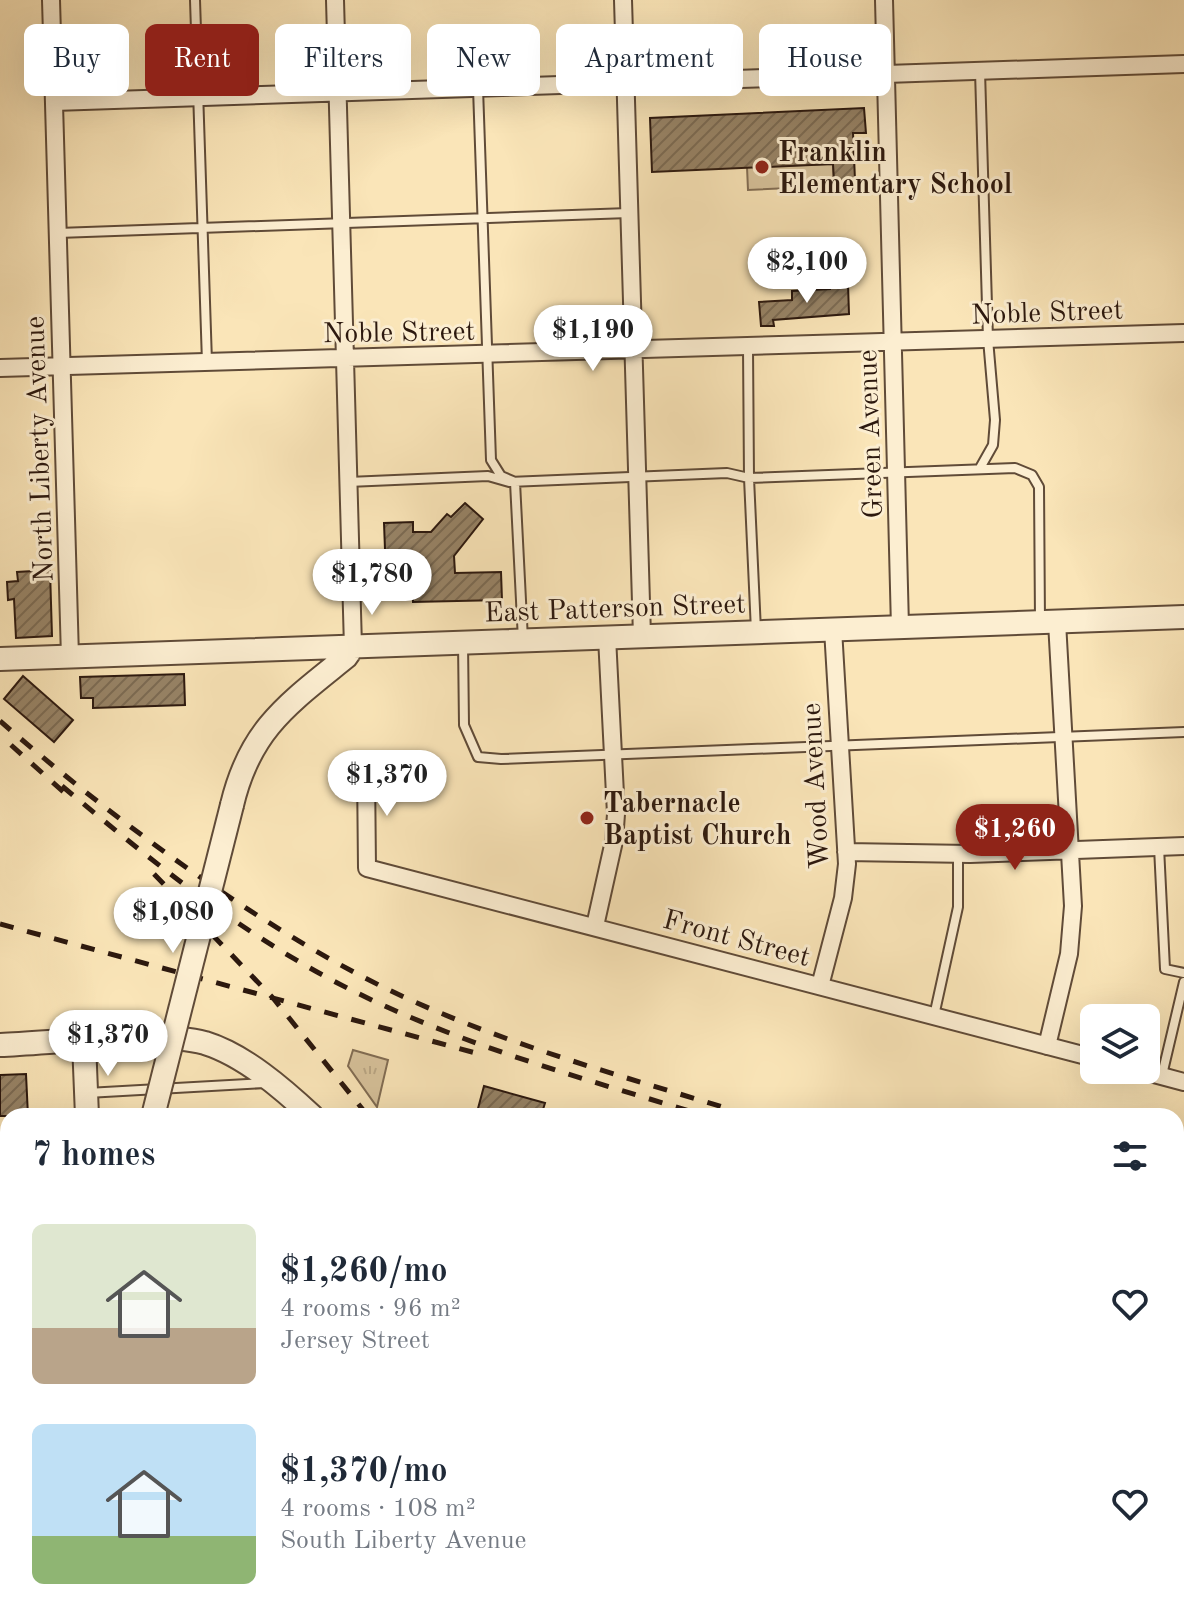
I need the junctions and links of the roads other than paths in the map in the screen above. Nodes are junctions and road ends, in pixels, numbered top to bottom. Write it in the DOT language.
graph roads {
  1 [pos="51,0"];
  2 [pos="195,0"];
  3 [pos="335,0"];
  4 [pos="623,0"];
  5 [pos="884,0"];
  6 [pos="336,24"];
  7 [pos="624,24"];
  8 [pos="885,24"];
  9 [pos="1184,64"];
  10 [pos="980,70"];
  11 [pos="891,73"];
  12 [pos="275,95"];
  13 [pos="338,96"];
  14 [pos="478,96"];
  15 [pos="626,96"];
  16 [pos="888,96"];
  17 [pos="198,97"];
  18 [pos="54,102"];
  19 [pos="630,213"];
  20 [pos="482,218"];
  21 [pos="341,223"];
  22 [pos="202,231"];
  23 [pos="58,233"];
  24 [pos="1184,333"];
  25 [pos="988,339"];
  26 [pos="893,343"];
  27 [pos="748,348"];
  28 [pos="634,352"];
  29 [pos="488,355"];
  30 [pos="345,358"];
  31 [pos="207,362"];
  32 [pos="62,366"];
  33 [pos="0,368"];
  34 [pos="980,468"];
  35 [pos="896,471"];
  36 [pos="638,478"];
  37 [pos="749,478"];
  38 [pos="348,482"];
  39 [pos="515,482"];
  40 [pos="1184,617"];
  41 [pos="1049,622"];
  42 [pos="900,627"];
  43 [pos="833,629"];
  44 [pos="756,632"];
  45 [pos="642,636"];
  46 [pos="607,637"];
  47 [pos="524,641"];
  48 [pos="463,643"];
  49 [pos="353,647"];
  50 [pos="70,657"];
  51 [pos="0,659"];
  52 [pos="1184,732"];
  53 [pos="1064,736"];
  54 [pos="838,746"];
  55 [pos="613,753"];
  56 [pos="366,769"];
  57 [pos="1184,846"];
  58 [pos="1159,847"];
  59 [pos="1071,850"];
  60 [pos="846,852"];
  61 [pos="958,854"];
  62 [pos="595,926"];
  63 [pos="1184,973"];
  64 [pos="1184,982"];
  65 [pos="820,986"];
  66 [pos="934,1016"];
  67 [pos="84,1042"];
  68 [pos="0,1045"];
  69 [pos="1047,1046"];
  70 [pos="1080,1054"];
  71 [pos="1162,1076"];
  72 [pos="271,1082"];
  73 [pos="1184,1082"];
  74 [pos="86,1093"];
  75 [pos="87,1108"];
  76 [pos="155,1108"];
  77 [pos="302,1108"];
  1 -- 18 [label="street, North Liberty Avenue"];
  2 -- 17 [label="lane"];
  3 -- 6 [label="street"];
  4 -- 7 [label="street"];
  5 -- 8 [label="street, Green Avenue"];
  9 -- 10 [label="street"];
  10 -- 11 [label="street"];
  10 -- 25 [label="lane"];
  12 -- 17 [label="street"];
  13 -- 21 [label="street"];
  14 -- 20 [label="lane"];
  15 -- 19 [label="street"];
  16 -- 26 [label="street, Green Avenue"];
  17 -- 18 [label="street"];
  17 -- 22 [label="lane"];
  18 -- 23 [label="street, North Liberty Avenue"];
  19 -- 20 [label="lane"];
  19 -- 28 [label="street"];
  20 -- 21 [label="lane"];
  20 -- 29 [label="lane"];
  21 -- 22 [label="lane"];
  21 -- 30 [label="street"];
  22 -- 23 [label="lane"];
  22 -- 31 [label="lane"];
  23 -- 32 [label="street, North Liberty Avenue"];
  24 -- 25 [label="street, Noble Street"];
  25 -- 26 [label="street, Noble Street"];
  25 -- 34 [label="lane"];
  26 -- 27 [label="street, Noble Street"];
  26 -- 35 [label="street, Green Avenue"];
  27 -- 28 [label="street, Noble Street"];
  27 -- 37 [label="lane"];
  28 -- 29 [label="street, Noble Street"];
  28 -- 36 [label="street"];
  29 -- 30 [label="street, Noble Street"];
  29 -- 39 [label="lane"];
  30 -- 31 [label="street, Noble Street"];
  30 -- 38 [label="street"];
  31 -- 32 [label="street, Noble Street"];
  32 -- 33 [label="street, Noble Street"];
  32 -- 50 [label="street, North Liberty Avenue"];
  34 -- 35 [label="lane"];
  34 -- 41 [label="lane"];
  35 -- 37 [label="lane"];
  35 -- 42 [label="street, Green Avenue"];
  36 -- 37 [label="lane"];
  36 -- 39 [label="lane"];
  36 -- 45 [label="street"];
  37 -- 44 [label="lane"];
  38 -- 39 [label="lane"];
  38 -- 49 [label="street"];
  39 -- 47 [label="lane"];
  40 -- 41 [label="street, East Patterson Street"];
  41 -- 42 [label="street, East Patterson Street"];
  41 -- 53 [label="street"];
  42 -- 43 [label="street, East Patterson Street"];
  43 -- 44 [label="street, East Patterson Street"];
  43 -- 54 [label="street, Wood Avenue"];
  44 -- 45 [label="street, East Patterson Street"];
  45 -- 46 [label="street, East Patterson Street"];
  46 -- 47 [label="street, East Patterson Street"];
  46 -- 55 [label="street"];
  47 -- 48 [label="street, East Patterson Street"];
  48 -- 49 [label="street, East Patterson Street"];
  48 -- 55 [label="lane"];
  49 -- 50 [label="street, East Patterson Street"];
  49 -- 76 [label="street, bridge"];
  50 -- 51 [label="street, East Patterson Street"];
  52 -- 53 [label="lane"];
  53 -- 54 [label="lane"];
  53 -- 59 [label="street"];
  54 -- 55 [label="lane"];
  54 -- 60 [label="street, Wood Avenue"];
  55 -- 62 [label="street"];
  56 -- 62 [label="street, Front Street"];
  57 -- 58 [label="street"];
  58 -- 59 [label="street"];
  58 -- 63 [label="lane"];
  59 -- 61 [label="street"];
  59 -- 69 [label="street"];
  60 -- 61 [label="street"];
  60 -- 65 [label="street, Wood Avenue"];
  61 -- 66 [label="lane"];
  62 -- 65 [label="street, Front Street"];
  64 -- 71 [label="lane"];
  65 -- 66 [label="street, Front Street"];
  66 -- 69 [label="street, Front Street"];
  67 -- 68 [label="street"];
  67 -- 72 [label="street"];
  67 -- 74 [label="street"];
  69 -- 70 [label="street, Front Street"];
  71 -- 73 [label="street"];
  72 -- 74 [label="lane"];
  72 -- 77 [label="street"];
  74 -- 75 [label="street"];
}
